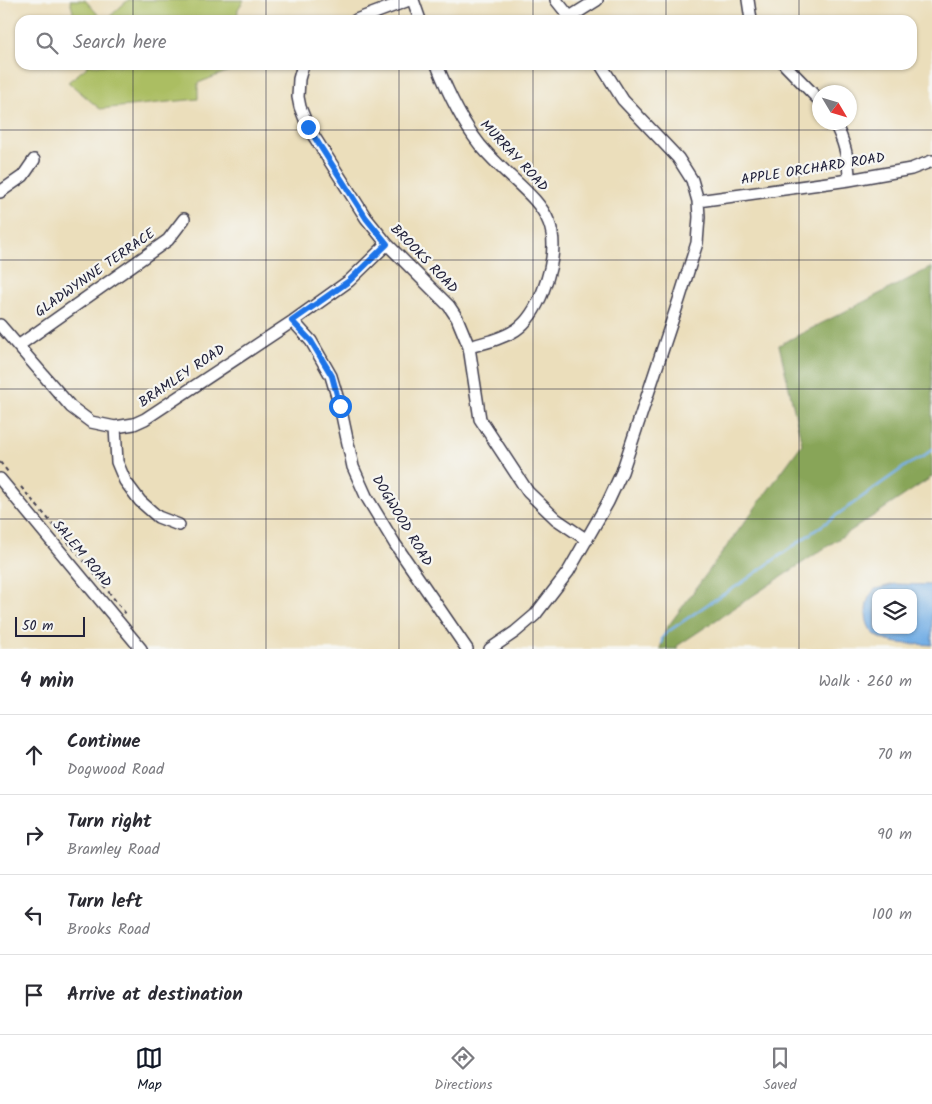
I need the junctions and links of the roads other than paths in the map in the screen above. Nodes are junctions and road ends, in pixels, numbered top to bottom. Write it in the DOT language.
graph roads {
  1 [pos="411,0"];
  2 [pos="556,0"];
  3 [pos="597,0"];
  4 [pos="748,0"];
  5 [pos="370,15"];
  6 [pos="418,15"];
  7 [pos="568,15"];
  8 [pos="575,15"];
  9 [pos="750,15"];
  10 [pos="302,70"];
  11 [pos="439,70"];
  12 [pos="604,70"];
  13 [pos="789,70"];
  14 [pos="812,93"];
  15 [pos="839,130"];
  16 [pos="34,160"];
  17 [pos="932,161"];
  18 [pos="849,180"];
  19 [pos="0,192"];
  20 [pos="698,201"];
  21 [pos="184,219"];
  22 [pos="387,244"];
  23 [pos="292,321"];
  24 [pos="0,325"];
  25 [pos="18,346"];
  26 [pos="469,347"];
  27 [pos="115,427"];
  28 [pos="0,479"];
  29 [pos="179,525"];
  30 [pos="587,540"];
  31 [pos="141,649"];
  32 [pos="467,649"];
  33 [pos="490,649"];
  1 -- 5 [label="street"];
  1 -- 6 [label="street"];
  2 -- 7 [label="street"];
  3 -- 8 [label="street"];
  4 -- 9 [label="street"];
  10 -- 22 [label="street, BROOKS ROAD"];
  11 -- 26 [label="street, MURRAY ROAD"];
  12 -- 20 [label="street"];
  13 -- 14 [label="street"];
  15 -- 18 [label="street"];
  16 -- 19 [label="street"];
  17 -- 18 [label="street, APPLE ORCHARD ROAD"];
  18 -- 20 [label="street, APPLE ORCHARD ROAD"];
  20 -- 30 [label="street"];
  21 -- 25 [label="street, GLADWYNNE TERRACE"];
  22 -- 23 [label="street, BRAMLEY ROAD"];
  22 -- 26 [label="street, BROOKS ROAD"];
  23 -- 27 [label="street, BRAMLEY ROAD"];
  23 -- 32 [label="street, DOGWOOD ROAD"];
  24 -- 25 [label="street, BRAMLEY ROAD"];
  25 -- 27 [label="street, BRAMLEY ROAD"];
  26 -- 30 [label="street, BROOKS ROAD"];
  27 -- 29 [label="street"];
  28 -- 31 [label="street, SALEM ROAD"];
  30 -- 33 [label="street"];
}
